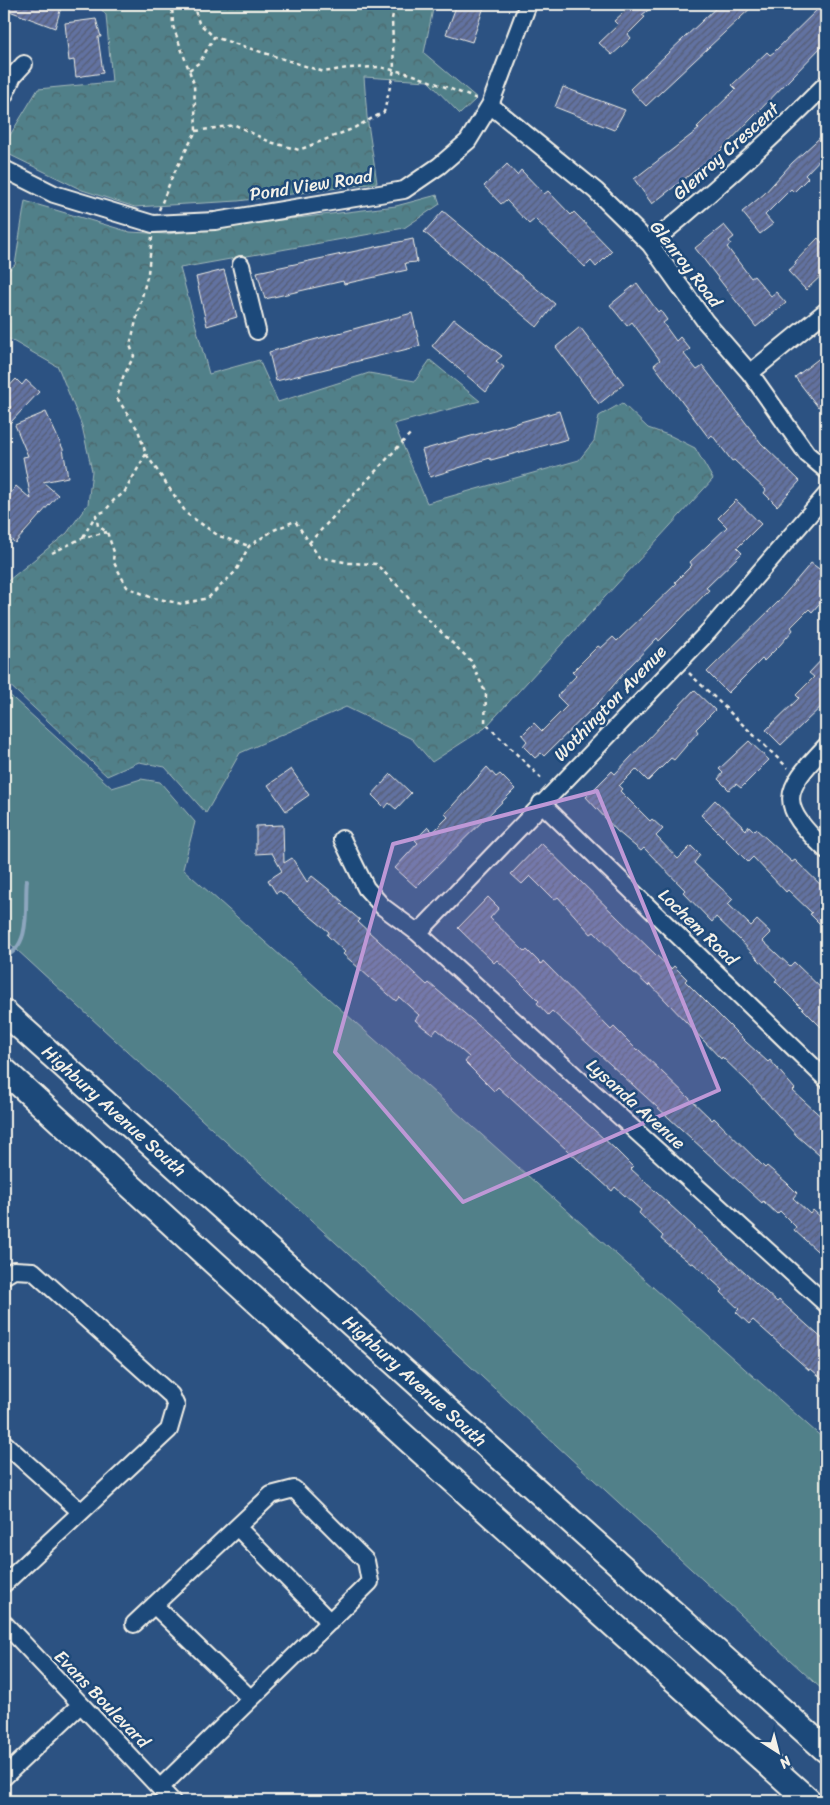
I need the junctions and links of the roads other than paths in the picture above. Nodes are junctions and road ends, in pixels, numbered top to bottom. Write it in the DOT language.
graph roads {
  1 [pos="528,4"];
  2 [pos="24,64"];
  3 [pos="826,84"];
  4 [pos="4,96"];
  5 [pos="490,105"];
  6 [pos="4,169"];
  7 [pos="650,244"];
  8 [pos="241,265"];
  9 [pos="826,311"];
  10 [pos="257,331"];
  11 [pos="750,373"];
  12 [pos="826,470"];
  13 [pos="826,496"];
  14 [pos="826,746"];
  15 [pos="541,803"];
  16 [pos="342,839"];
  17 [pos="826,850"];
  18 [pos="418,933"];
  19 [pos="4,1012"];
  20 [pos="4,1070"];
  21 [pos="826,1079"];
  22 [pos="4,1276"];
  23 [pos="826,1304"];
  24 [pos="4,1443"];
  25 [pos="81,1512"];
  26 [pos="237,1527"];
  27 [pos="4,1584"];
  28 [pos="154,1605"];
  29 [pos="330,1622"];
  30 [pos="4,1623"];
  31 [pos="134,1624"];
  32 [pos="251,1699"];
  33 [pos="80,1705"];
  34 [pos="826,1750"];
  35 [pos="4,1777"];
  36 [pos="160,1788"];
  37 [pos="172,1801"];
  38 [pos="809,1801"];
  1 -- 5 [label="street, Pond View Road"];
  2 -- 4 [label="street"];
  3 -- 7 [label="street, Glenroy Crescent"];
  5 -- 6 [label="street, Pond View Road"];
  5 -- 7 [label="street, Glenroy Road"];
  7 -- 11 [label="street, Glenroy Road"];
  8 -- 10 [label="street"];
  9 -- 11 [label="street"];
  11 -- 12 [label="street, Glenroy Road"];
  13 -- 15 [label="street, Wothington Avenue"];
  14 -- 17 [label="street"];
  15 -- 18 [label="street, Wothington Avenue"];
  15 -- 21 [label="street, Lochem Road"];
  16 -- 18 [label="street, Lysanda Avenue"];
  18 -- 23 [label="street, Lysanda Avenue"];
  19 -- 34 [label="highway, Highbury Avenue South"];
  20 -- 38 [label="highway"];
  22 -- 25 [label="street"];
  24 -- 25 [label="street"];
  25 -- 27 [label="street"];
  26 -- 28 [label="street"];
  26 -- 29 [label="street"];
  26 -- 29 [label="street"];
  28 -- 31 [label="street"];
  28 -- 32 [label="street"];
  29 -- 32 [label="street"];
  30 -- 33 [label="street, Evans Boulevard"];
  32 -- 36 [label="street"];
  33 -- 35 [label="street"];
  33 -- 36 [label="street, Evans Boulevard"];
  36 -- 37 [label="street, Evans Boulevard"];
}
